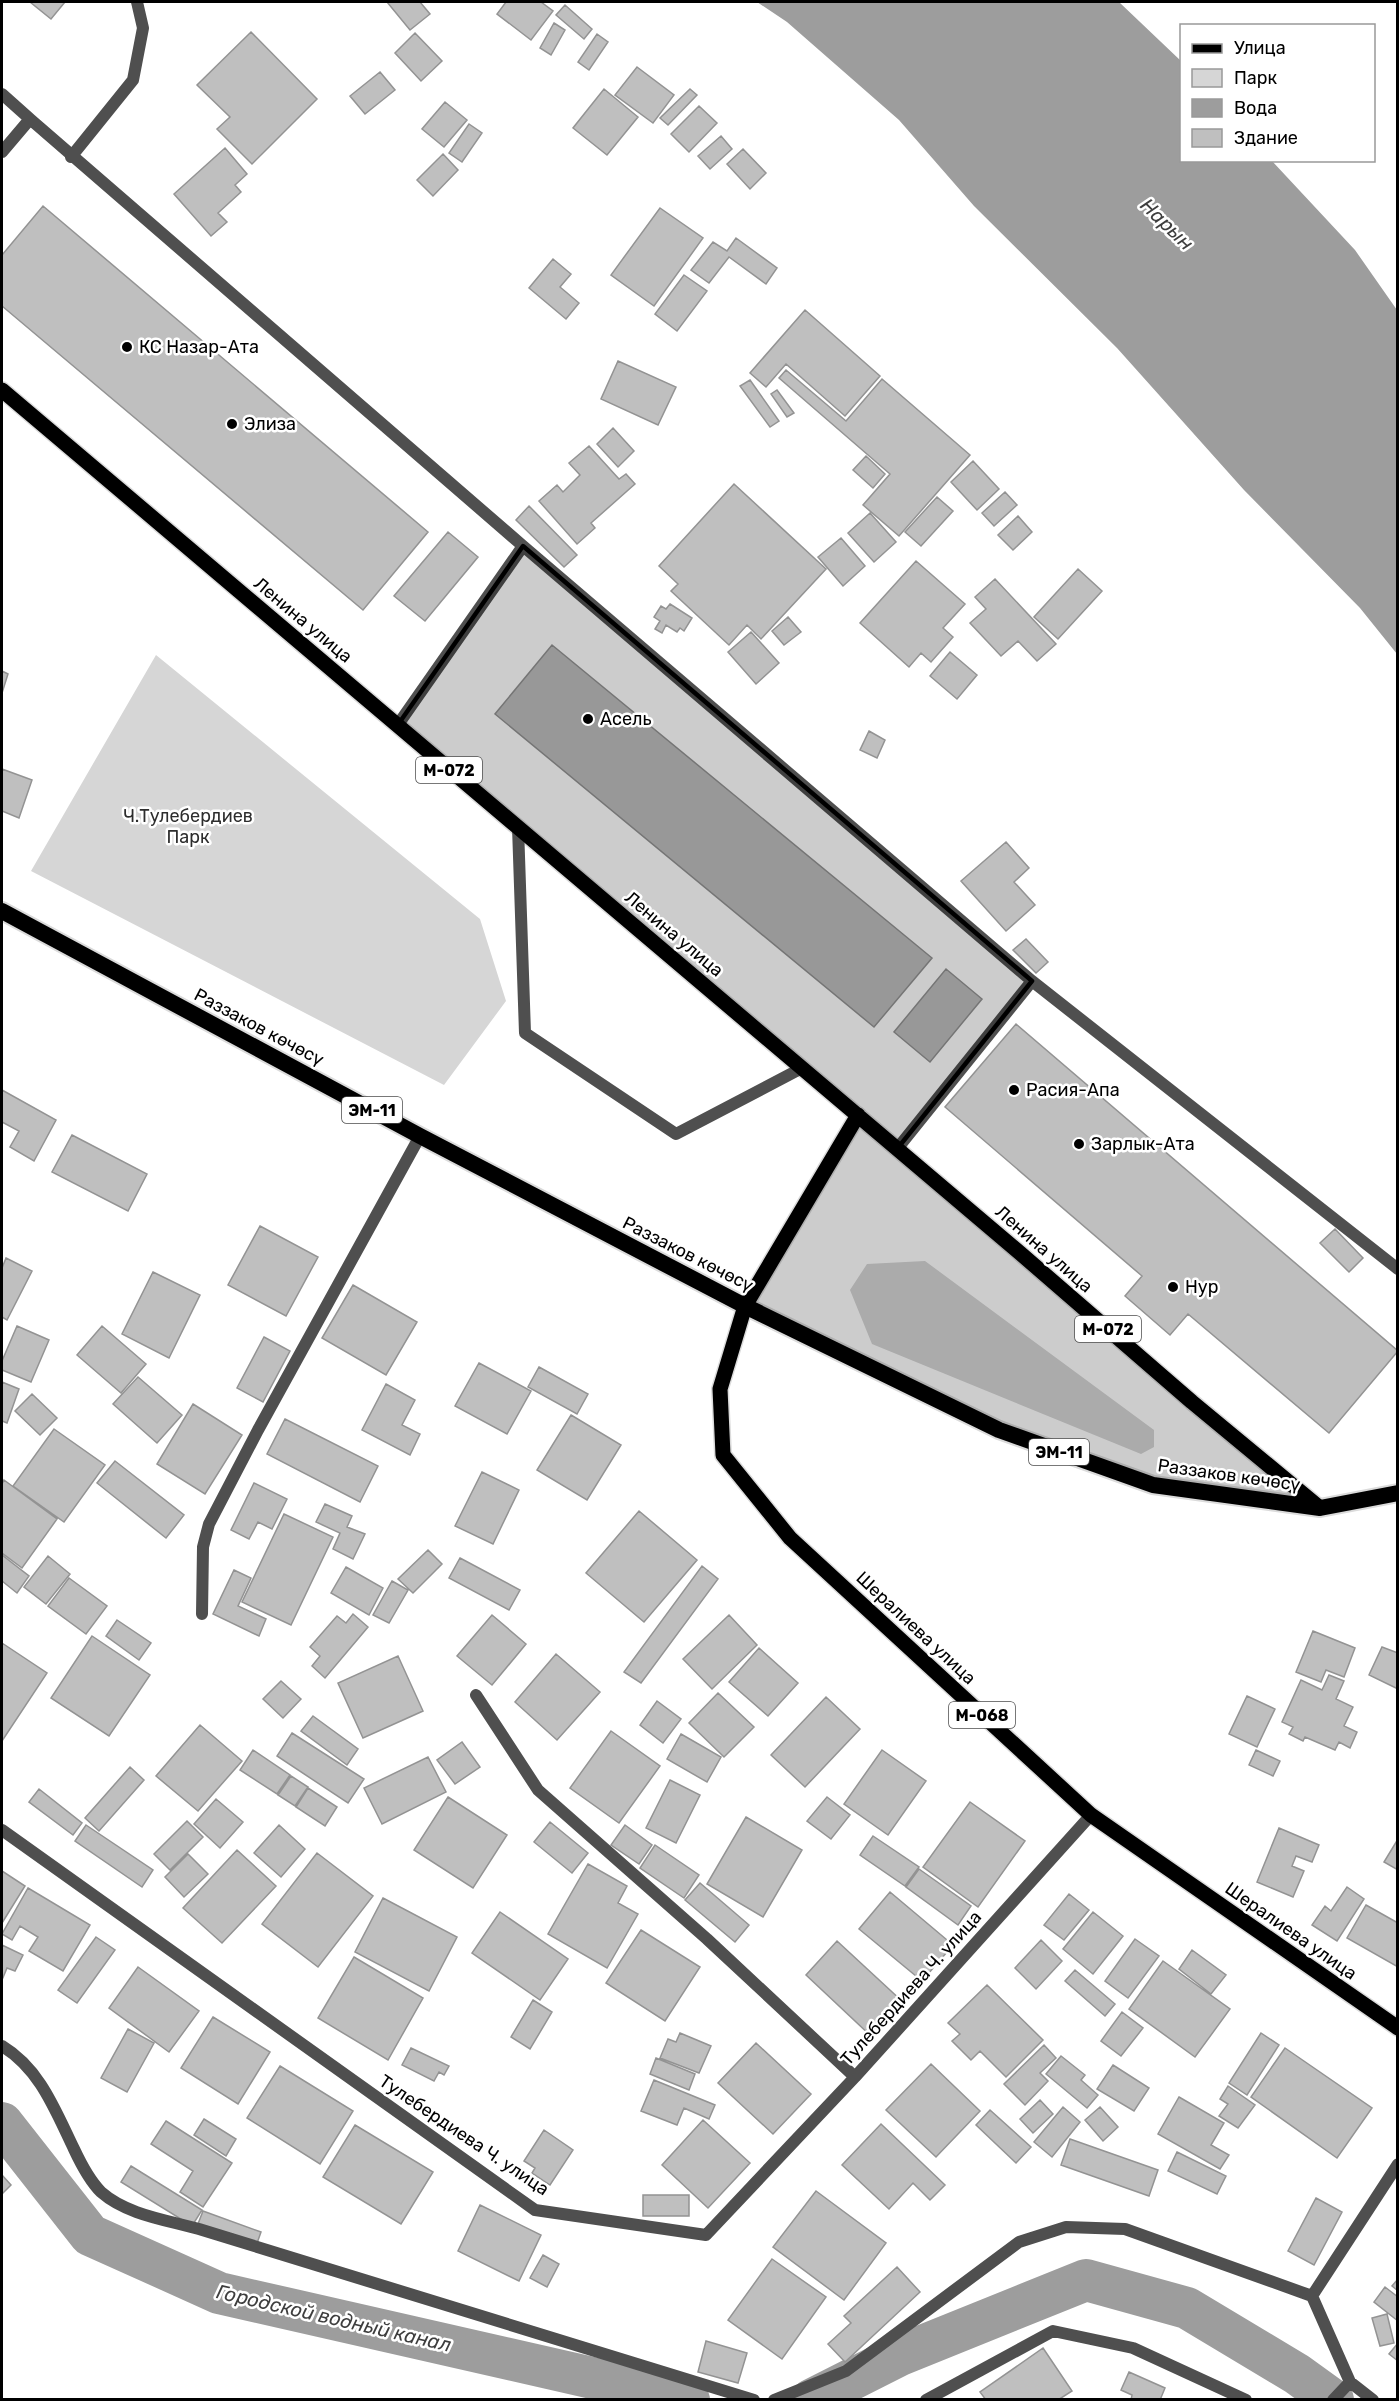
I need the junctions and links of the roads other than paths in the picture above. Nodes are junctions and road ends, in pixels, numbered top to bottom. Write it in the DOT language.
graph roads {
  1 [pos="137,2"];
  2 [pos="2,94"];
  3 [pos="30,119"];
  4 [pos="2,152"];
  5 [pos="71,156"];
  6 [pos="2,390"];
  7 [pos="523,546"];
  8 [pos="397,726"];
  9 [pos="518,827"];
  10 [pos="2,910"];
  11 [pos="1032,981"];
  12 [pos="802,1068"];
  13 [pos="858,1116"];
  14 [pos="420,1136"];
  15 [pos="897,1149"];
  16 [pos="1398,1269"];
  17 [pos="745,1306"];
  18 [pos="1398,1493"];
  19 [pos="1320,1508"];
  20 [pos="202,1614"];
  21 [pos="476,1695"];
  22 [pos="1091,1815"];
  23 [pos="2,1830"];
  24 [pos="1398,2028"];
  25 [pos="2,2046"];
  26 [pos="855,2077"];
  27 [pos="1398,2164"];
  28 [pos="1312,2296"];
  29 [pos="1350,2382"];
  30 [pos="754,2400"];
  31 [pos="774,2400"];
  32 [pos="926,2400"];
  33 [pos="1246,2400"];
  34 [pos="1333,2400"];
  35 [pos="1373,2400"];
  1 -- 5 [label="street"];
  2 -- 3 [label="street"];
  3 -- 4 [label="street"];
  3 -- 5 [label="street"];
  5 -- 7 [label="street"];
  6 -- 8 [label="main road, Ленина улица / М-072"];
  7 -- 8 [label="street"];
  7 -- 11 [label="street"];
  8 -- 9 [label="main road, Ленина улица / М-072"];
  9 -- 12 [label="main road, Ленина улица / М-072"];
  9 -- 12 [label="street"];
  10 -- 14 [label="highway, Раззаков көчөсү / ЭМ-11"];
  11 -- 15 [label="street"];
  11 -- 16 [label="street"];
  12 -- 13 [label="main road, Ленина улица / М-072"];
  13 -- 15 [label="main road, Ленина улица / М-072"];
  13 -- 17 [label="main road, Шералиева улица"];
  14 -- 17 [label="highway, Раззаков көчөсү / ЭМ-11"];
  14 -- 20 [label="street"];
  15 -- 19 [label="main road, Ленина улица / М-072"];
  17 -- 19 [label="highway, Раззаков көчөсү / ЭМ-11"];
  17 -- 22 [label="main road, Шералиева улица / М-068"];
  18 -- 19 [label="highway, Раззаков көчөсү / ЭМ-11"];
  21 -- 26 [label="street"];
  22 -- 24 [label="main road, Шералиева улица / М-068"];
  22 -- 26 [label="street, Тулебердиева Ч. улица"];
  23 -- 26 [label="street, Тулебердиева Ч. улица"];
  25 -- 30 [label="street"];
  27 -- 28 [label="street"];
  28 -- 29 [label="street"];
  28 -- 31 [label="street"];
  29 -- 34 [label="street"];
  29 -- 35 [label="street"];
  32 -- 33 [label="street"];
}
